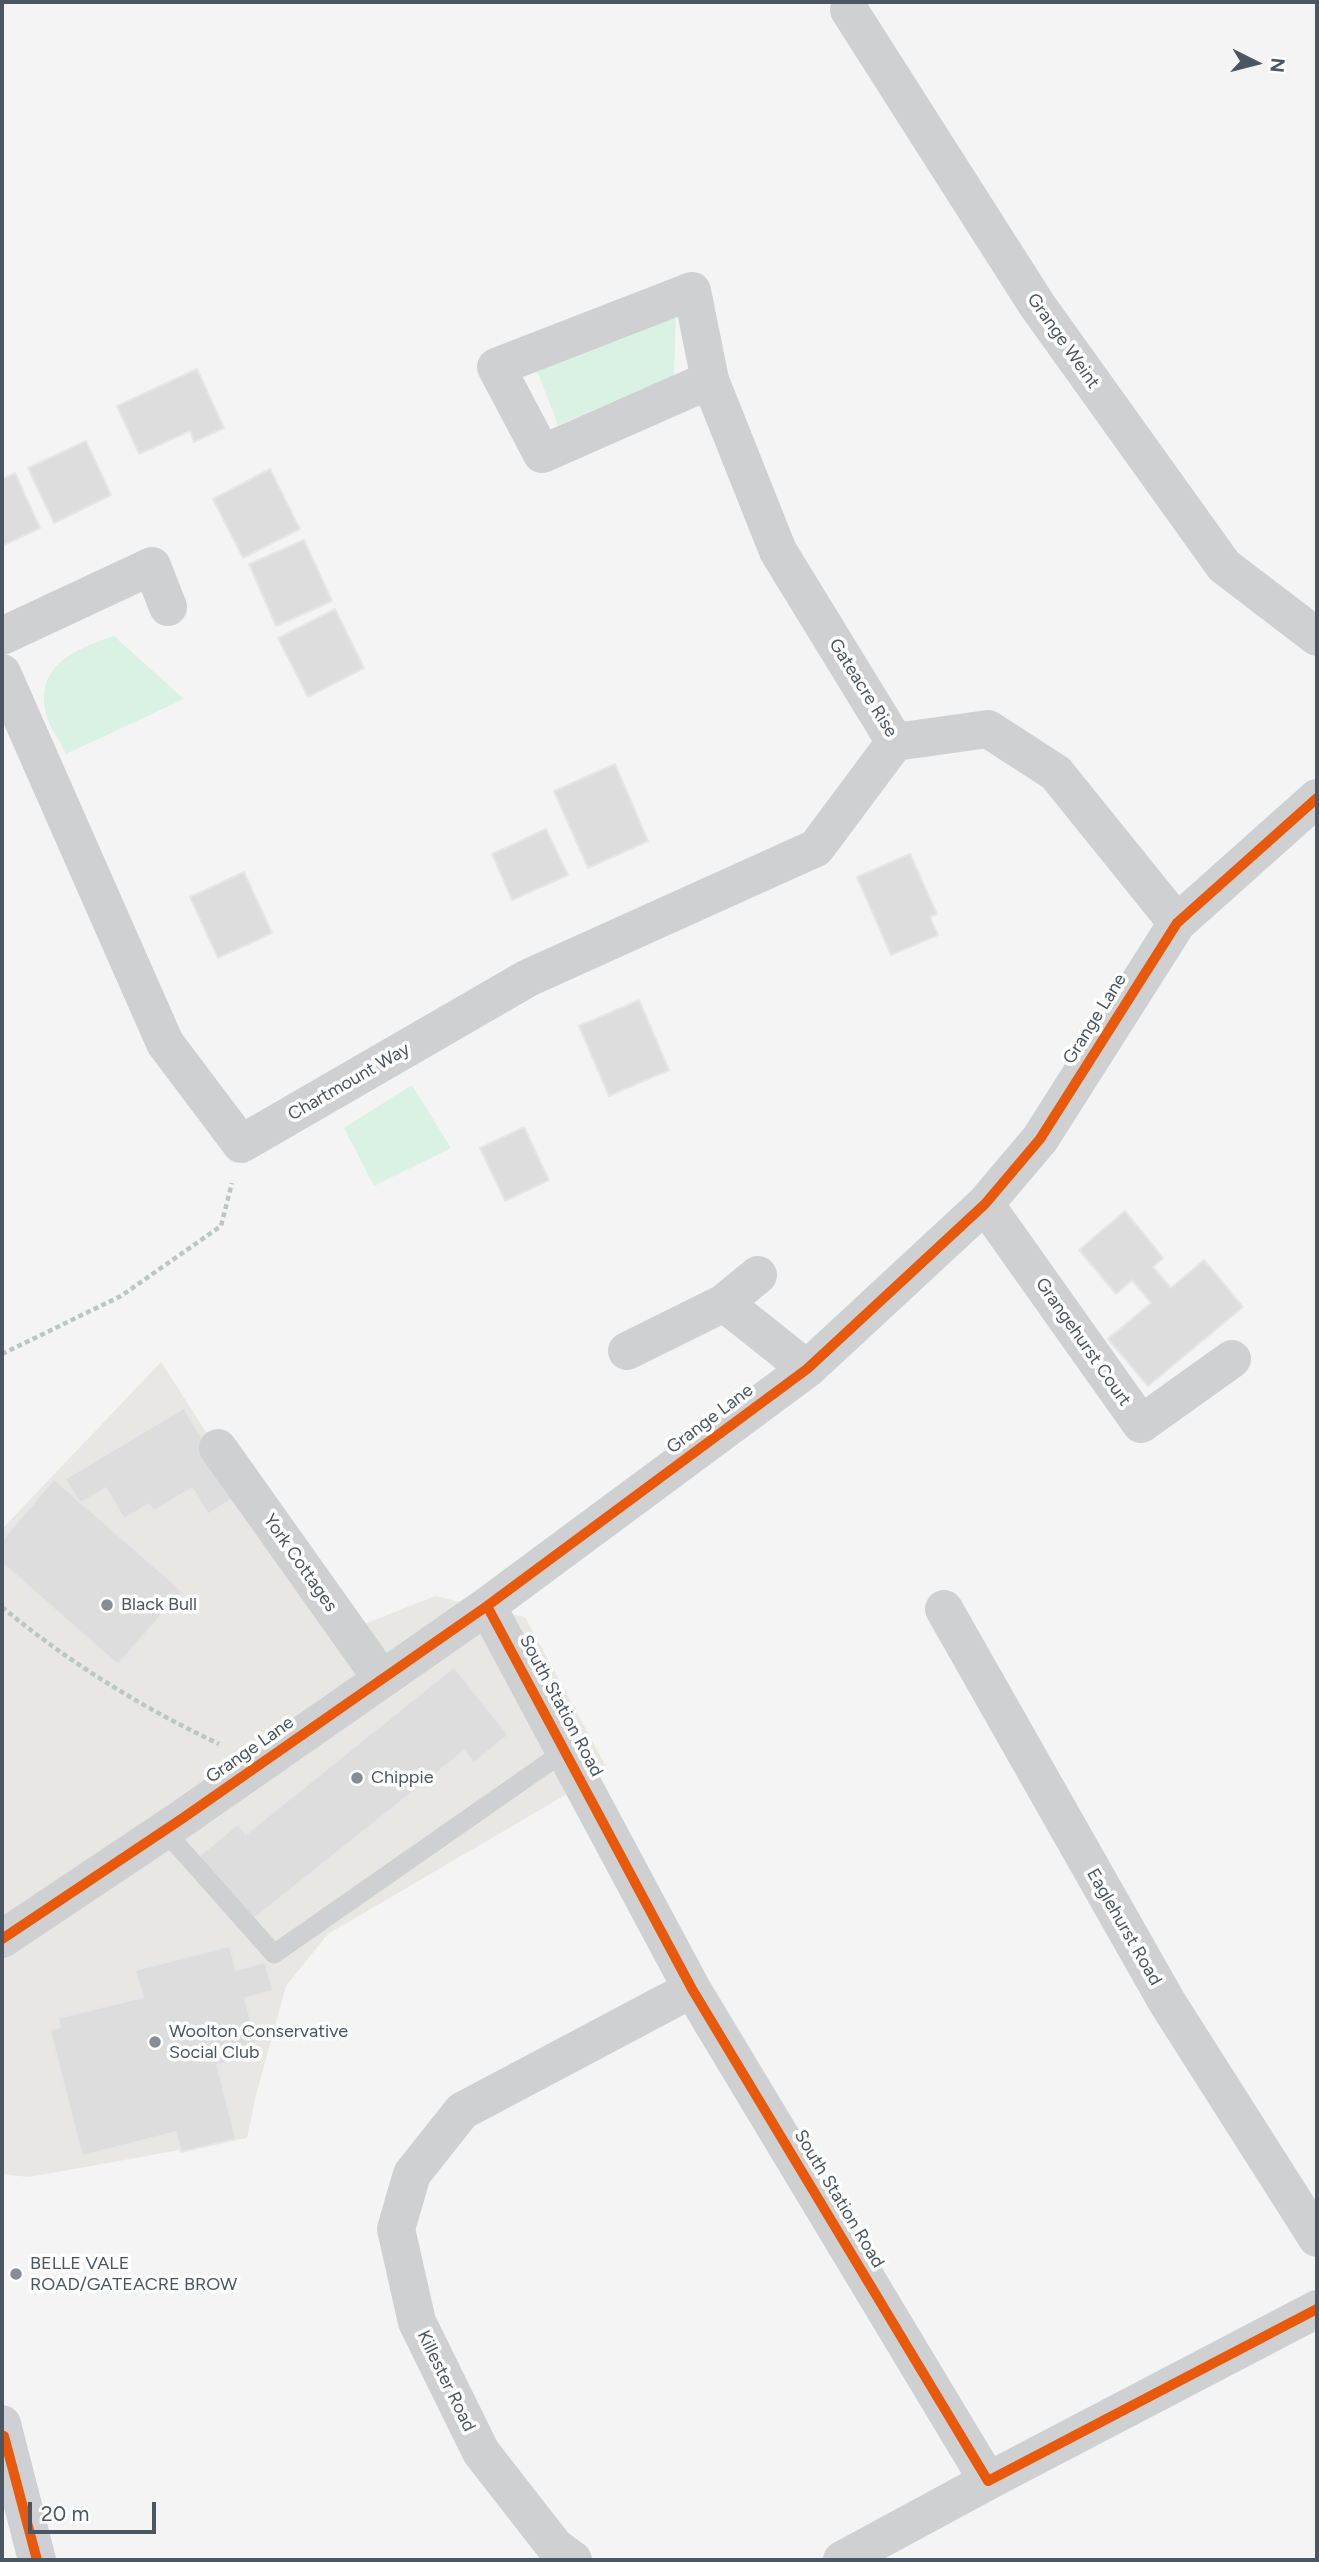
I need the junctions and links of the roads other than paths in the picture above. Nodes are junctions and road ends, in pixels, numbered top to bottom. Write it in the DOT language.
graph roads {
  1 [pos="849,10"];
  2 [pos="709,380"];
  3 [pos="168,607"];
  4 [pos="2,636"];
  5 [pos="1317,637"];
  6 [pos="2,673"];
  7 [pos="895,742"];
  8 [pos="1317,799"];
  9 [pos="1177,923"];
  10 [pos="985,1204"];
  11 [pos="758,1275"];
  12 [pos="724,1303"];
  13 [pos="627,1351"];
  14 [pos="1232,1359"];
  15 [pos="807,1369"];
  16 [pos="218,1448"];
  17 [pos="487,1606"];
  18 [pos="944,1609"];
  19 [pos="382,1679"];
  20 [pos="565,1751"];
  21 [pos="164,1830"];
  22 [pos="2,1939"];
  23 [pos="692,1989"];
  24 [pos="1317,2238"];
  25 [pos="1317,2309"];
  26 [pos="2,2424"];
  27 [pos="988,2481"];
  28 [pos="37,2560"];
  29 [pos="573,2560"];
  30 [pos="842,2560"];
  1 -- 5 [label="street, Grange Weint"];
  2 -- 2 [label="street, Gateacre Rise"];
  2 -- 7 [label="street, Gateacre Rise"];
  3 -- 4 [label="street"];
  6 -- 7 [label="street, Chartmount Way"];
  7 -- 9 [label="street, Gateacre Rise"];
  8 -- 9 [label="street, Grange Lane"];
  9 -- 10 [label="street, Grange Lane"];
  10 -- 14 [label="street, Grangehurst Court"];
  10 -- 15 [label="street, Grange Lane"];
  11 -- 12 [label="street"];
  12 -- 13 [label="street"];
  12 -- 15 [label="street"];
  15 -- 17 [label="street, Grange Lane"];
  16 -- 19 [label="street, York Cottages"];
  17 -- 19 [label="street, Grange Lane"];
  17 -- 20 [label="street, South Station Road"];
  18 -- 24 [label="street, Eaglehurst Road"];
  19 -- 21 [label="street, Grange Lane"];
  20 -- 21 [label="lane"];
  20 -- 23 [label="street, South Station Road"];
  21 -- 22 [label="street, Grange Lane"];
  23 -- 27 [label="street, South Station Road"];
  23 -- 29 [label="street, Killester Road"];
  25 -- 27 [label="street"];
  26 -- 28 [label="main road"];
  27 -- 30 [label="street"];
}
